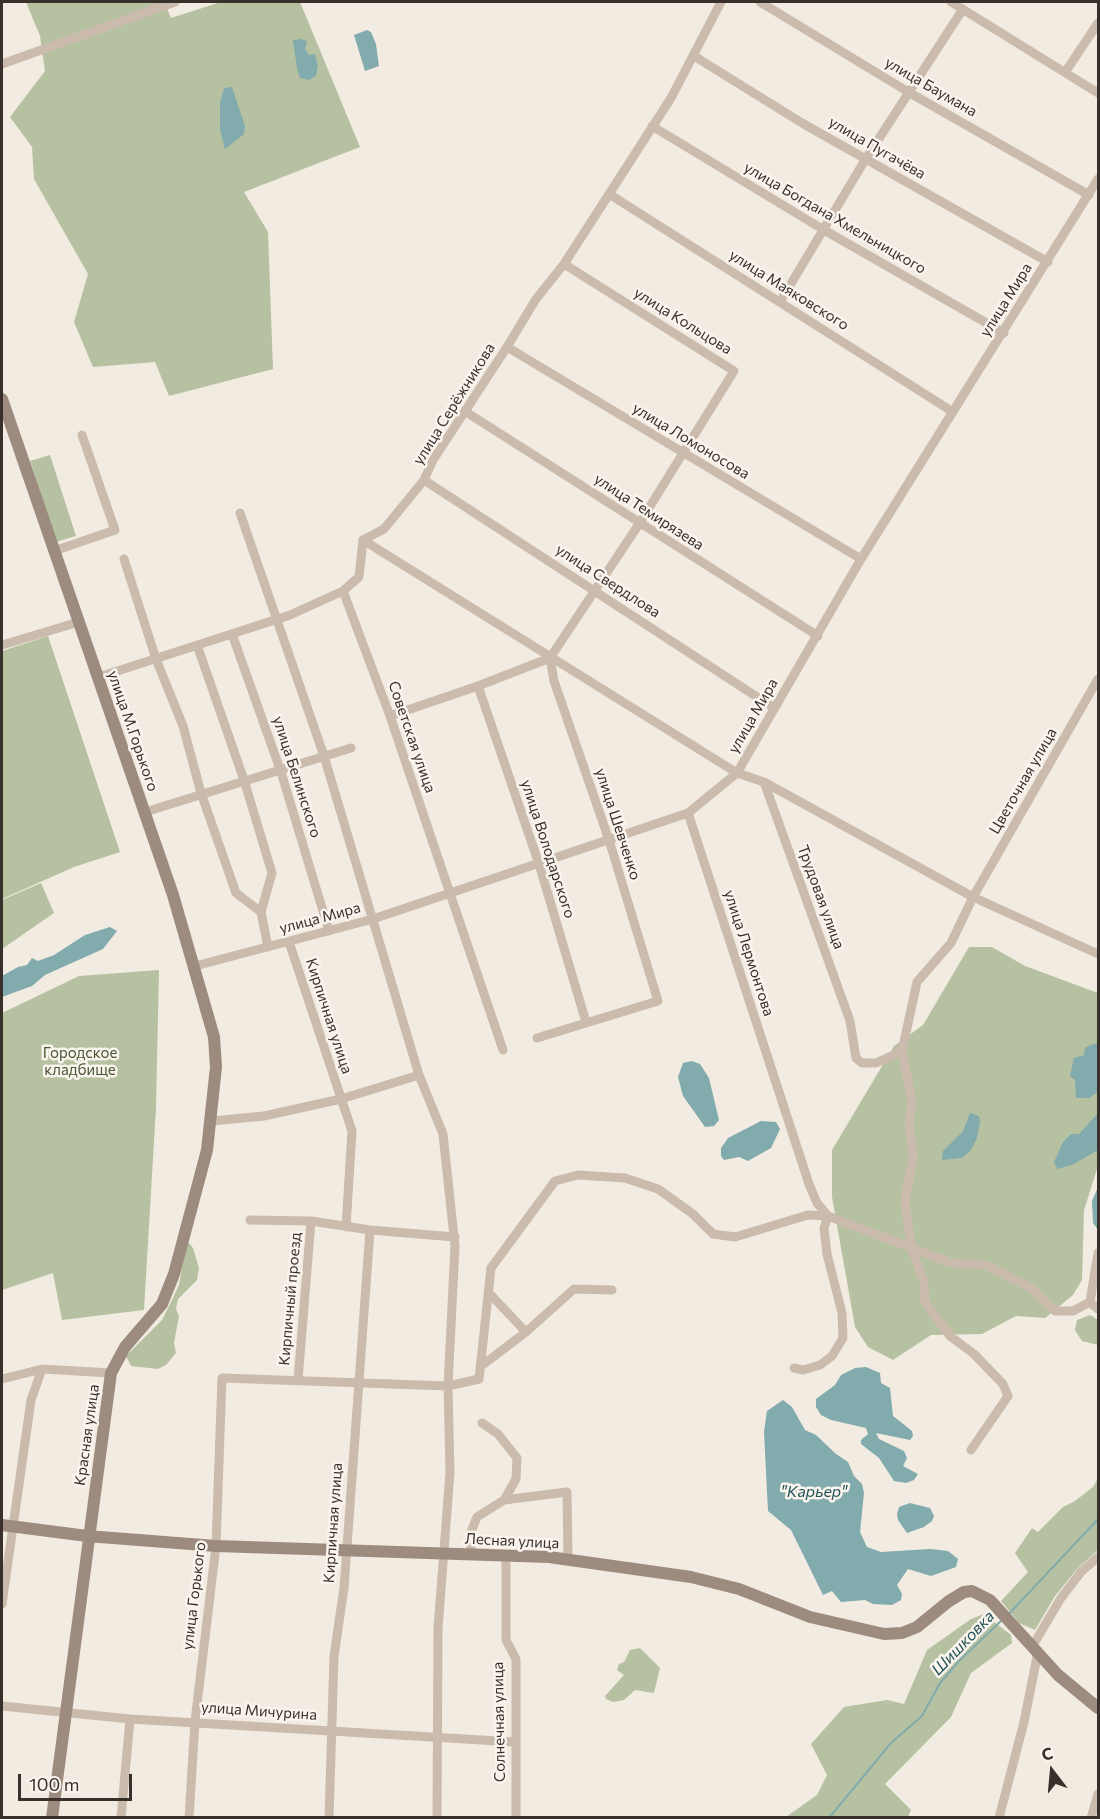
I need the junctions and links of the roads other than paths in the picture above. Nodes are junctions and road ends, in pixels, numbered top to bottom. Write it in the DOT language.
graph roads {
  1 [pos="175,2"];
  2 [pos="721,2"];
  3 [pos="760,2"];
  4 [pos="951,2"];
  5 [pos="963,9"];
  6 [pos="1098,23"];
  7 [pos="694,56"];
  8 [pos="2,64"];
  9 [pos="1066,72"];
  10 [pos="910,93"];
  11 [pos="1098,93"];
  12 [pos="652,126"];
  13 [pos="866,160"];
  14 [pos="1098,179"];
  15 [pos="609,194"];
  16 [pos="1089,195"];
  17 [pos="824,230"];
  18 [pos="1048,262"];
  19 [pos="564,264"];
  20 [pos="780,302"];
  21 [pos="1004,333"];
  22 [pos="507,347"];
  23 [pos="2,402"];
  24 [pos="466,412"];
  25 [pos="953,412"];
  26 [pos="82,435"];
  27 [pos="682,453"];
  28 [pos="424,480"];
  29 [pos="240,513"];
  30 [pos="639,524"];
  31 [pos="363,540"];
  32 [pos="54,550"];
  33 [pos="124,559"];
  34 [pos="861,559"];
  35 [pos="595,590"];
  36 [pos="343,591"];
  37 [pos="275,620"];
  38 [pos="79,622"];
  39 [pos="232,634"];
  40 [pos="818,636"];
  41 [pos="2,645"];
  42 [pos="197,645"];
  43 [pos="550,658"];
  44 [pos="156,659"];
  45 [pos="99,678"];
  46 [pos="1098,679"];
  47 [pos="478,686"];
  48 [pos="774,708"];
  49 [pos="390,716"];
  50 [pos="351,748"];
  51 [pos="324,756"];
  52 [pos="281,772"];
  53 [pos="737,773"];
  54 [pos="244,780"];
  55 [pos="764,782"];
  56 [pos="201,793"];
  57 [pos="145,812"];
  58 [pos="688,813"];
  59 [pos="609,840"];
  60 [pos="539,864"];
  61 [pos="451,894"];
  62 [pos="973,897"];
  63 [pos="261,912"];
  64 [pos="373,919"];
  65 [pos="329,931"];
  66 [pos="289,942"];
  67 [pos="268,947"];
  68 [pos="1098,955"];
  69 [pos="195,966"];
  70 [pos="586,1022"];
  71 [pos="537,1038"];
  72 [pos="503,1050"];
  73 [pos="902,1051"];
  74 [pos="419,1075"];
  75 [pos="215,1078"];
  76 [pos="341,1099"];
  77 [pos="212,1121"];
  78 [pos="828,1215"];
  79 [pos="250,1220"];
  80 [pos="311,1221"];
  81 [pos="346,1227"];
  82 [pos="370,1230"];
  83 [pos="455,1237"];
  84 [pos="911,1247"];
  85 [pos="1098,1253"];
  86 [pos="612,1290"];
  87 [pos="488,1292"];
  88 [pos="1090,1302"];
  89 [pos="1098,1309"];
  90 [pos="526,1332"];
  91 [pos="480,1367"];
  92 [pos="794,1368"];
  93 [pos="42,1369"];
  94 [pos="111,1373"];
  95 [pos="2,1379"];
  96 [pos="298,1380"];
  97 [pos="357,1383"];
  98 [pos="448,1386"];
  99 [pos="482,1423"];
  100 [pos="971,1450"];
  101 [pos="504,1500"];
  102 [pos="7,1526"];
  103 [pos="87,1536"];
  104 [pos="216,1546"];
  105 [pos="347,1550"];
  106 [pos="442,1553"];
  107 [pos="471,1554"];
  108 [pos="506,1555"];
  109 [pos="1098,1557"];
  110 [pos="568,1559"];
  111 [pos="2,1604"];
  112 [pos="1035,1649"];
  113 [pos="2,1706"];
  114 [pos="1098,1708"];
  115 [pos="66,1714"];
  116 [pos="130,1719"];
  117 [pos="195,1722"];
  118 [pos="334,1731"];
  119 [pos="436,1736"];
  120 [pos="514,1742"];
  121 [pos="1098,1794"];
  122 [pos="52,1818"];
  123 [pos="122,1818"];
  124 [pos="189,1818"];
  125 [pos="329,1818"];
  126 [pos="436,1818"];
  127 [pos="516,1818"];
  128 [pos="999,1818"];
  129 [pos="1091,1818"];
  1 -- 8 [label="street"];
  2 -- 7 [label="street, улица Серёжникова"];
  3 -- 10 [label="street, улица Баумана"];
  4 -- 5 [label="street"];
  5 -- 9 [label="street"];
  5 -- 10 [label="street"];
  6 -- 9 [label="street"];
  7 -- 12 [label="street, улица Серёжникова"];
  7 -- 13 [label="street, улица Пугачёва"];
  9 -- 11 [label="street"];
  10 -- 13 [label="street"];
  10 -- 16 [label="street, улица Баумана"];
  12 -- 15 [label="street, улица Серёжникова"];
  12 -- 17 [label="street, улица Богдана Хмельницкого"];
  13 -- 17 [label="street"];
  13 -- 18 [label="street, улица Пугачёва"];
  14 -- 16 [label="street, улица Мира"];
  15 -- 19 [label="street, улица Серёжникова"];
  15 -- 20 [label="street, улица Маяковского"];
  16 -- 18 [label="street, улица Мира"];
  17 -- 20 [label="street"];
  17 -- 21 [label="street, улица Богдана Хмельницкого"];
  18 -- 21 [label="street, улица Мира"];
  19 -- 22 [label="street, улица Серёжникова"];
  19 -- 27 [label="street, улица Кольцова"];
  20 -- 25 [label="street, улица Маяковского"];
  21 -- 25 [label="street, улица Мира"];
  22 -- 24 [label="street, улица Серёжникова"];
  22 -- 27 [label="street, улица Ломоносова"];
  23 -- 32 [label="main road, улица М.Горького"];
  24 -- 28 [label="street, улица Серёжникова"];
  24 -- 30 [label="street, улица Темирязева"];
  25 -- 34 [label="street, улица Мира"];
  26 -- 32 [label="street"];
  27 -- 30 [label="street"];
  27 -- 34 [label="street, улица Ломоносова"];
  28 -- 31 [label="street, улица Серёжникова"];
  28 -- 35 [label="street, улица Свердлова"];
  29 -- 37 [label="street"];
  30 -- 35 [label="street"];
  30 -- 40 [label="street, улица Темирязева"];
  31 -- 36 [label="street"];
  31 -- 43 [label="street"];
  32 -- 38 [label="main road, улица М.Горького"];
  33 -- 44 [label="street"];
  34 -- 40 [label="street, улица Мира"];
  35 -- 43 [label="street"];
  35 -- 48 [label="street, улица Свердлова"];
  36 -- 37 [label="street"];
  36 -- 49 [label="street, Советская улица"];
  37 -- 39 [label="street"];
  37 -- 51 [label="street"];
  38 -- 41 [label="street"];
  38 -- 45 [label="main road, улица М.Горького"];
  39 -- 42 [label="street"];
  39 -- 52 [label="street, улица Белинского"];
  40 -- 48 [label="street, улица Мира"];
  42 -- 44 [label="street"];
  42 -- 54 [label="street"];
  43 -- 47 [label="street"];
  43 -- 53 [label="street"];
  43 -- 59 [label="street, улица Шевченко"];
  44 -- 45 [label="street"];
  44 -- 56 [label="street"];
  45 -- 57 [label="main road, улица М.Горького"];
  46 -- 62 [label="street, Цветочная улица"];
  47 -- 49 [label="street"];
  47 -- 60 [label="street, улица Володарского"];
  48 -- 53 [label="street, улица Мира"];
  49 -- 61 [label="street, Советская улица"];
  50 -- 51 [label="street"];
  51 -- 52 [label="street"];
  51 -- 64 [label="street"];
  52 -- 54 [label="street"];
  52 -- 65 [label="street, улица Белинского"];
  53 -- 55 [label="street"];
  53 -- 58 [label="street, улица Мира"];
  54 -- 56 [label="street"];
  54 -- 63 [label="street"];
  55 -- 62 [label="street"];
  55 -- 73 [label="street, Трудовая улица"];
  56 -- 57 [label="street"];
  56 -- 63 [label="street"];
  57 -- 69 [label="main road, улица М.Горького"];
  58 -- 59 [label="street, улица Мира"];
  58 -- 78 [label="street, улица Лермонтова"];
  59 -- 60 [label="street, улица Мира"];
  59 -- 70 [label="street, улица Шевченко"];
  60 -- 61 [label="street, улица Мира"];
  60 -- 70 [label="street, улица Володарского"];
  61 -- 64 [label="street, улица Мира"];
  61 -- 72 [label="street, Советская улица"];
  62 -- 68 [label="street"];
  62 -- 73 [label="street, Цветочная улица"];
  63 -- 67 [label="street"];
  64 -- 65 [label="street, улица Мира"];
  64 -- 74 [label="street"];
  65 -- 66 [label="street, улица Мира"];
  66 -- 67 [label="street, улица Мира"];
  66 -- 76 [label="street, Кирпичная улица"];
  67 -- 69 [label="street, улица Мира"];
  69 -- 75 [label="main road, улица М.Горького"];
  70 -- 71 [label="street"];
  73 -- 84 [label="street"];
  74 -- 76 [label="street"];
  74 -- 83 [label="street"];
  75 -- 77 [label="main road, Красная улица"];
  76 -- 77 [label="street"];
  76 -- 81 [label="street, Кирпичная улица"];
  77 -- 94 [label="main road, Красная улица"];
  78 -- 84 [label="street"];
  78 -- 87 [label="street"];
  78 -- 92 [label="street"];
  79 -- 80 [label="street"];
  80 -- 81 [label="street"];
  80 -- 96 [label="street, Кирпичный проезд"];
  81 -- 82 [label="street"];
  82 -- 83 [label="street"];
  82 -- 97 [label="street, Кирпичная улица"];
  83 -- 98 [label="street"];
  84 -- 88 [label="street"];
  84 -- 100 [label="street"];
  85 -- 88 [label="street"];
  86 -- 90 [label="street"];
  87 -- 90 [label="street"];
  87 -- 91 [label="street"];
  88 -- 89 [label="street"];
  90 -- 91 [label="street"];
  91 -- 98 [label="street"];
  93 -- 94 [label="street"];
  93 -- 95 [label="street"];
  93 -- 102 [label="street"];
  94 -- 103 [label="main road, Красная улица"];
  96 -- 97 [label="street"];
  96 -- 104 [label="street, улица Горького"];
  97 -- 98 [label="street"];
  97 -- 105 [label="street, Кирпичная улица"];
  98 -- 106 [label="street"];
  99 -- 101 [label="street"];
  101 -- 107 [label="street"];
  101 -- 110 [label="street"];
  102 -- 103 [label="main road, Лесная улица"];
  102 -- 111 [label="street"];
  103 -- 104 [label="main road, Лесная улица"];
  103 -- 115 [label="main road, Красная улица"];
  104 -- 105 [label="main road, Лесная улица"];
  104 -- 117 [label="street, улица Горького"];
  105 -- 106 [label="main road, Лесная улица"];
  105 -- 118 [label="street, Кирпичная улица"];
  106 -- 107 [label="main road, Лесная улица"];
  106 -- 119 [label="street"];
  107 -- 108 [label="main road, Лесная улица"];
  108 -- 110 [label="main road, Лесная улица"];
  108 -- 120 [label="street, Солнечная улица"];
  109 -- 112 [label="street"];
  110 -- 112 [label="main road, Лесная улица"];
  112 -- 114 [label="main road, Лесная улица"];
  112 -- 128 [label="street"];
  113 -- 115 [label="street, улица Мичурина"];
  115 -- 116 [label="street, улица Мичурина"];
  115 -- 122 [label="main road, Красная улица"];
  116 -- 117 [label="street, улица Мичурина"];
  116 -- 123 [label="street"];
  117 -- 118 [label="street, улица Мичурина"];
  117 -- 124 [label="street, улица Горького"];
  118 -- 119 [label="street, улица Мичурина"];
  118 -- 125 [label="street, Кирпичная улица"];
  119 -- 120 [label="street, улица Мичурина"];
  119 -- 126 [label="street"];
  120 -- 127 [label="street, Солнечная улица"];
  121 -- 129 [label="street"];
}
